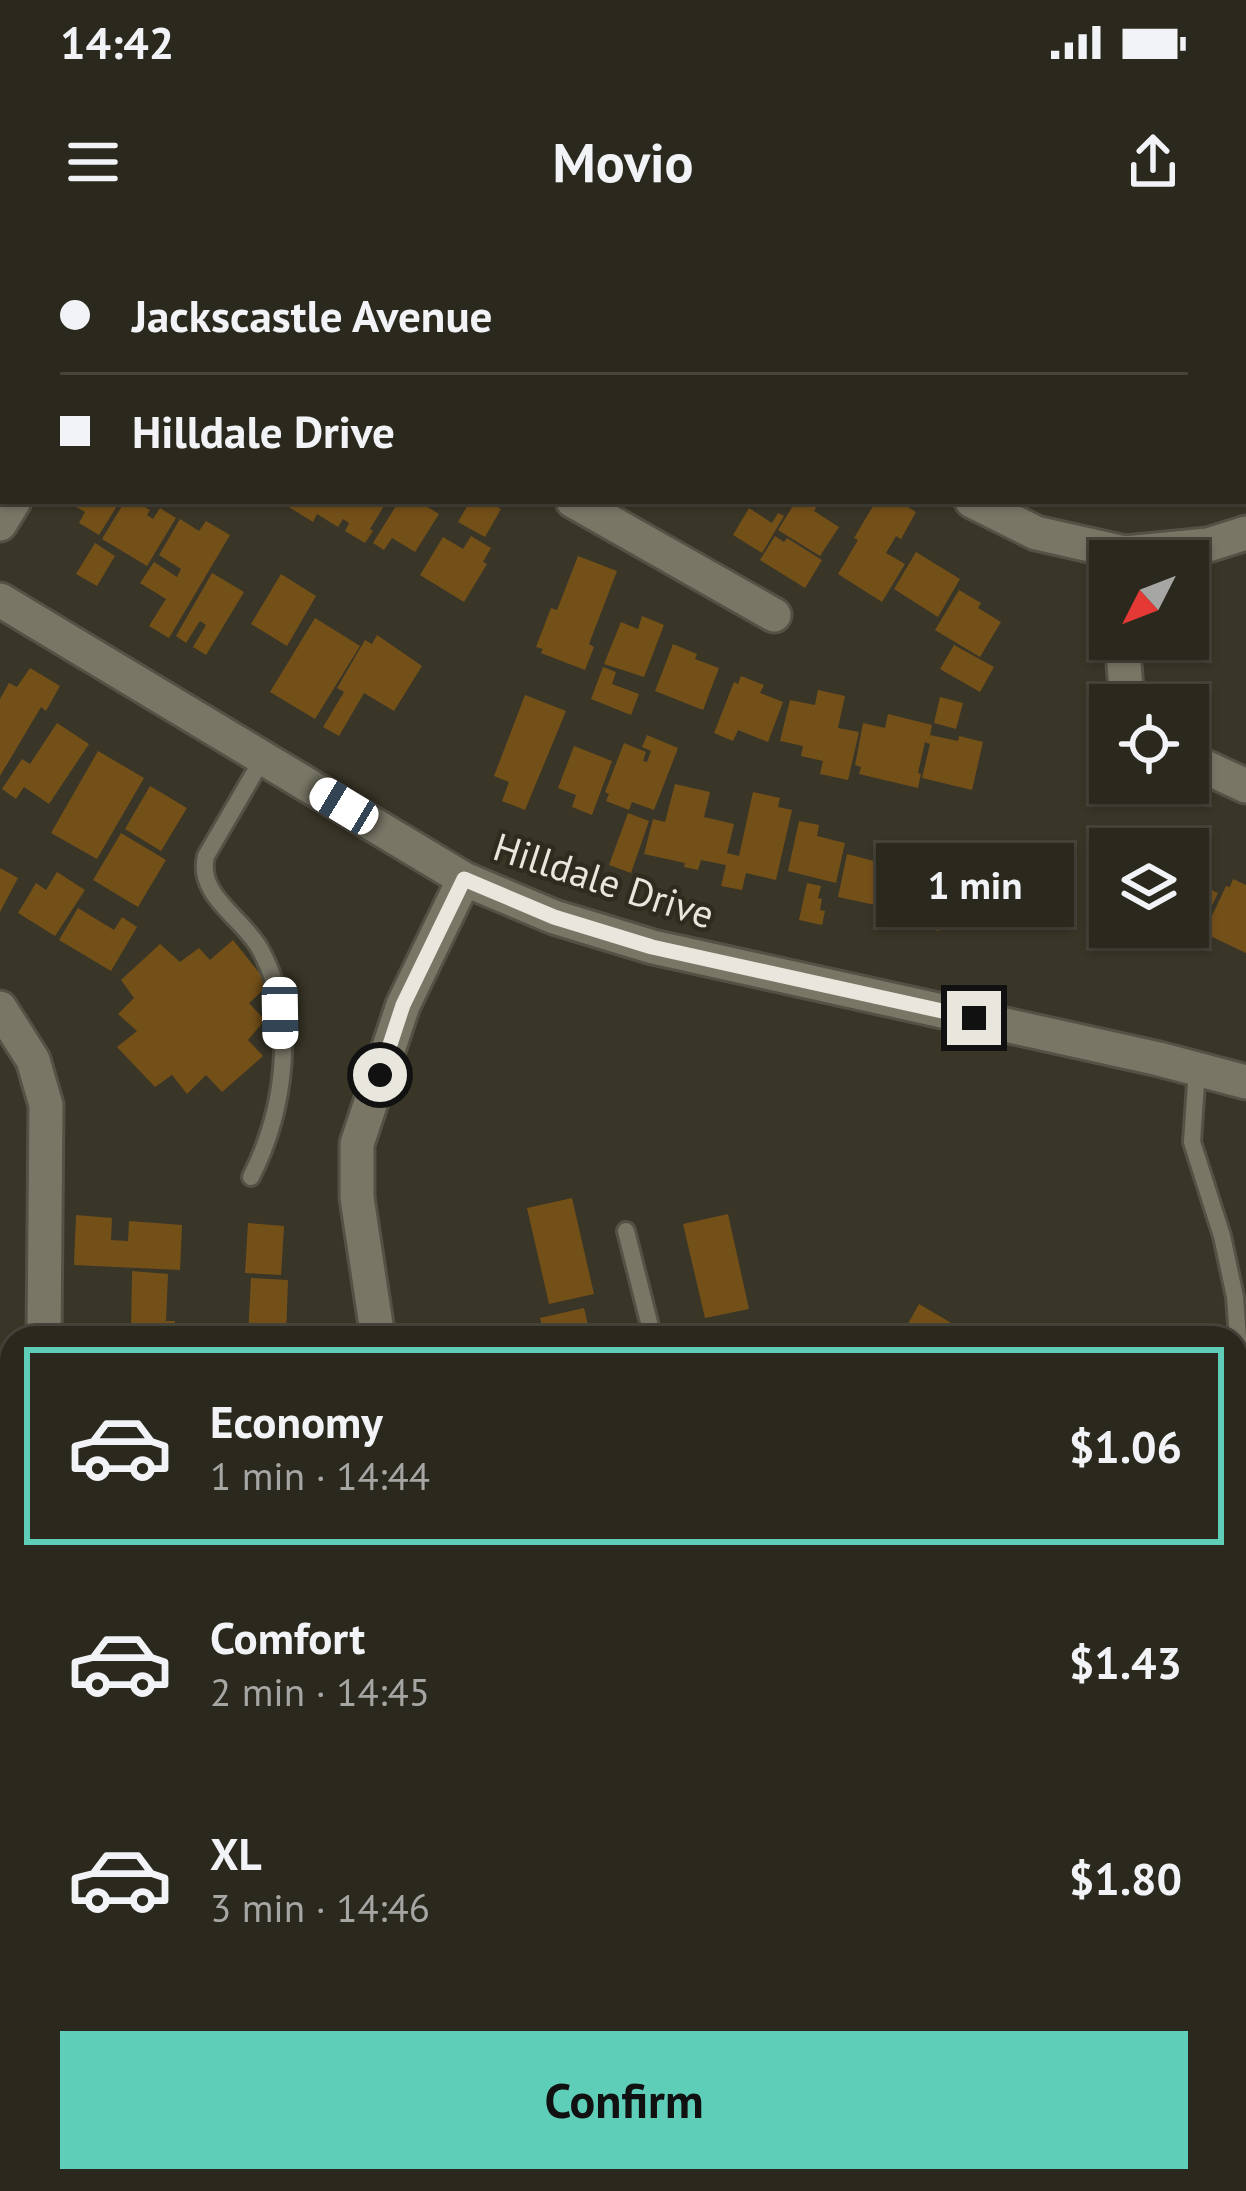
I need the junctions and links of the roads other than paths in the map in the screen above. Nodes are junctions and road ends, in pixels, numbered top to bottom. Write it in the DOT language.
graph roads {
  1 [pos="579,504"];
  2 [pos="977,504"];
  3 [pos="1246,533"];
  4 [pos="1209,545"];
  5 [pos="1089,547"];
  6 [pos="0,600"];
  7 [pos="774,615"];
  8 [pos="263,758"];
  9 [pos="1209,769"];
  10 [pos="1246,786"];
  11 [pos="464,879"];
  12 [pos="0,1008"];
  13 [pos="1198,1070"];
  14 [pos="1246,1082"];
  15 [pos="251,1177"];
  16 [pos="626,1231"];
  17 [pos="44,1326"];
  18 [pos="376,1326"];
  19 [pos="650,1326"];
  20 [pos="1237,1326"];
  1 -- 7 [label="street"];
  2 -- 5 [label="street"];
  3 -- 4 [label="street"];
  6 -- 8 [label="street, Hilldale Drive"];
  8 -- 11 [label="street, Hilldale Drive"];
  8 -- 15 [label="lane"];
  9 -- 10 [label="street"];
  11 -- 13 [label="street, Hilldale Drive"];
  11 -- 18 [label="street"];
  12 -- 17 [label="street"];
  13 -- 14 [label="street, Hilldale Drive"];
  13 -- 20 [label="lane"];
  16 -- 19 [label="lane"];
}
